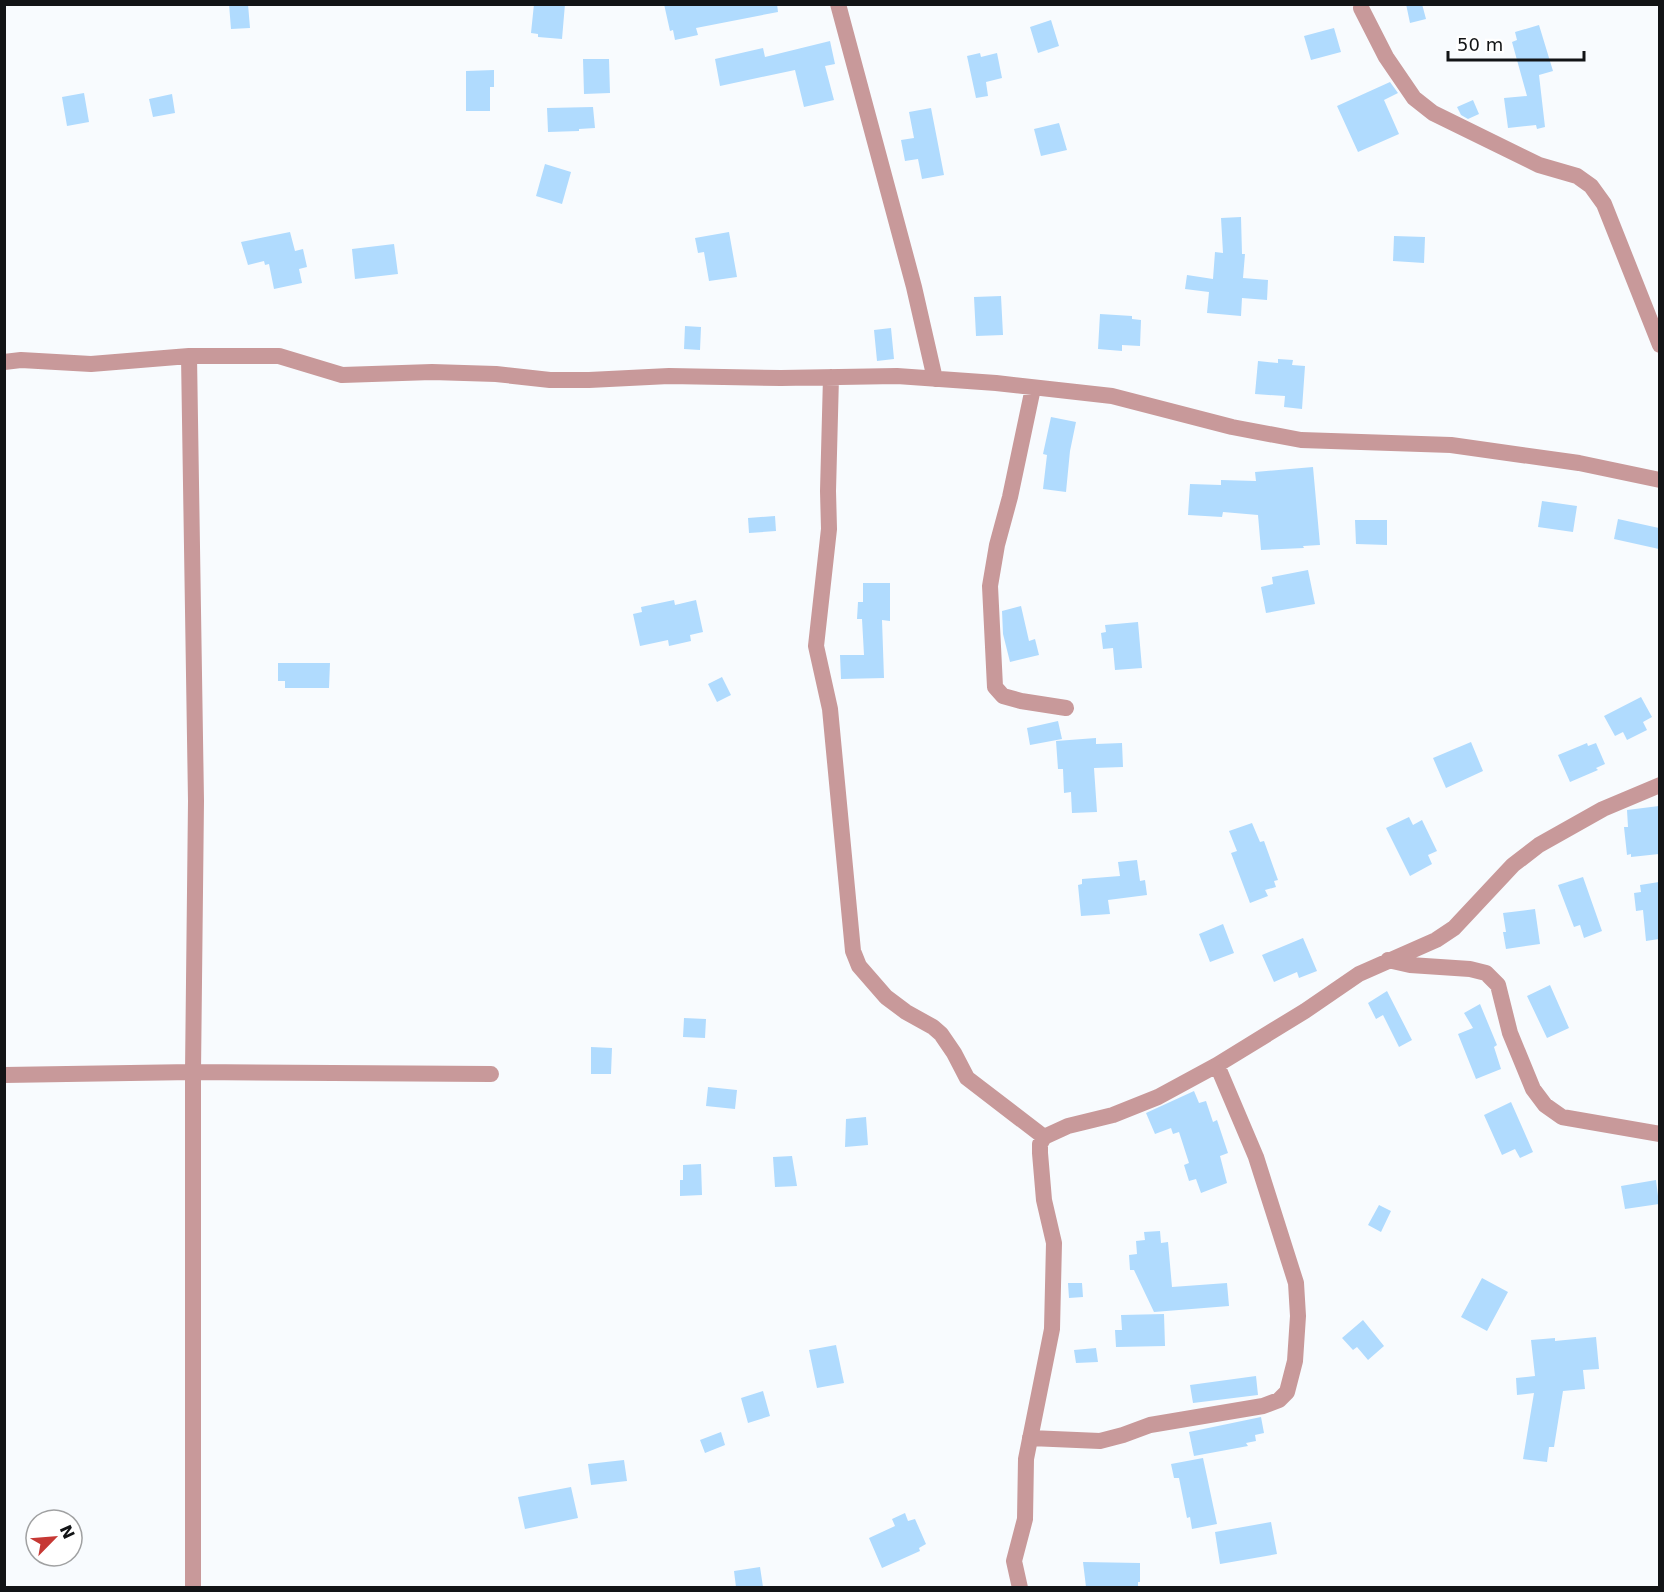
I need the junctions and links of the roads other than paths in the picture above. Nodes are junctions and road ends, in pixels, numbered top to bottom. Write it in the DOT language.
graph roads {
  1 [pos="837,4"];
  2 [pos="1361,8"];
  3 [pos="1659,345"];
  4 [pos="189,356"];
  5 [pos="4,362"];
  6 [pos="831,377"];
  7 [pos="935,379"];
  8 [pos="1033,388"];
  9 [pos="1659,480"];
  10 [pos="1066,708"];
  11 [pos="1659,785"];
  12 [pos="1388,960"];
  13 [pos="1217,1065"];
  14 [pos="193,1072"];
  15 [pos="490,1074"];
  16 [pos="4,1075"];
  17 [pos="1659,1134"];
  18 [pos="1044,1137"];
  19 [pos="1030,1438"];
  20 [pos="193,1587"];
  21 [pos="1020,1587"];
  1 -- 7 [label="street"];
  2 -- 3 [label="street"];
  4 -- 5 [label="street"];
  4 -- 6 [label="street"];
  4 -- 14 [label="street"];
  6 -- 7 [label="street"];
  6 -- 18 [label="street"];
  7 -- 8 [label="street"];
  8 -- 9 [label="street"];
  8 -- 10 [label="street"];
  11 -- 12 [label="street"];
  12 -- 13 [label="street"];
  12 -- 17 [label="street"];
  13 -- 18 [label="street"];
  13 -- 19 [label="street"];
  14 -- 15 [label="street"];
  14 -- 16 [label="street"];
  14 -- 20 [label="street"];
  18 -- 19 [label="street"];
  19 -- 21 [label="street"];
}
